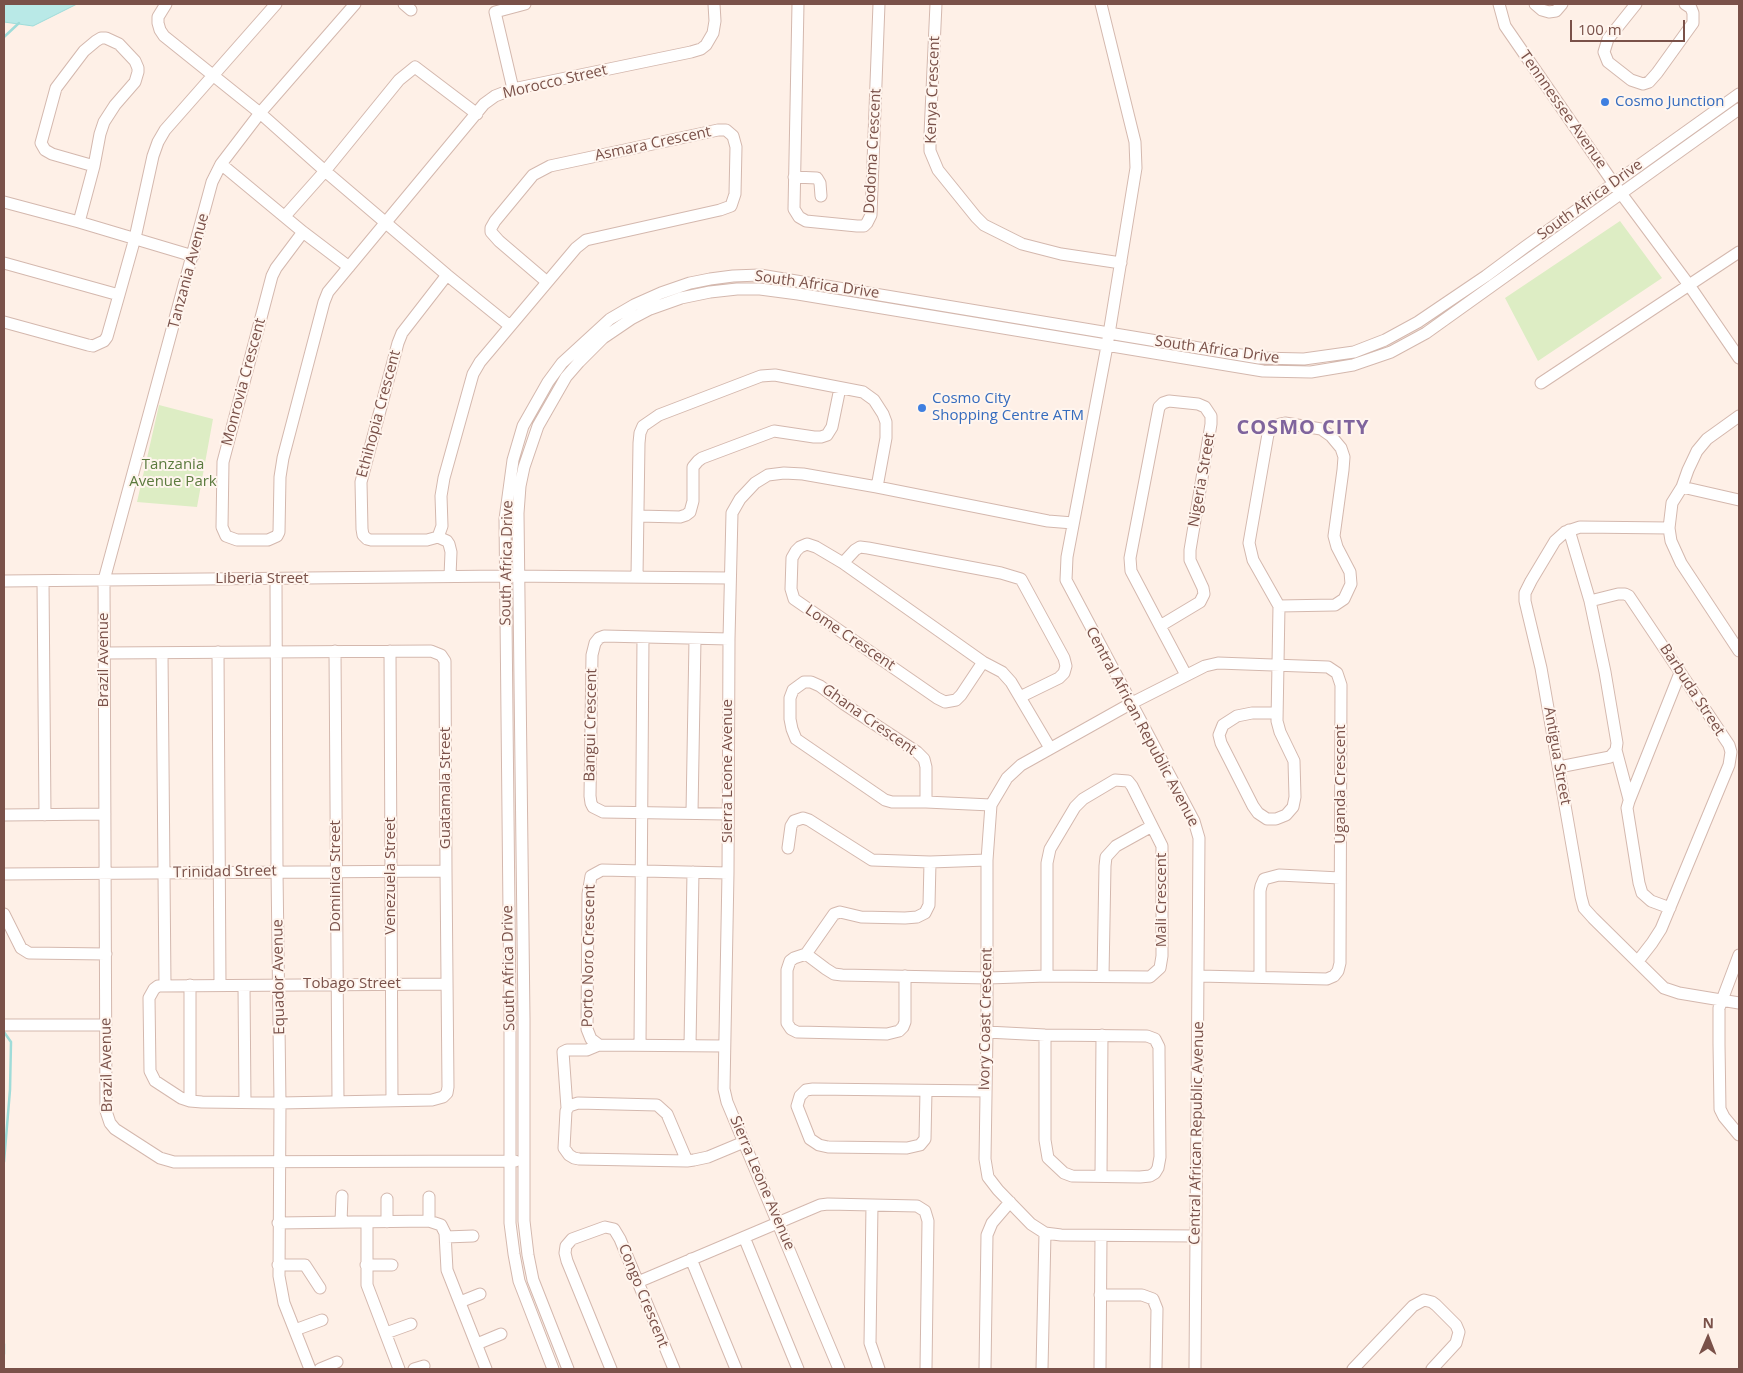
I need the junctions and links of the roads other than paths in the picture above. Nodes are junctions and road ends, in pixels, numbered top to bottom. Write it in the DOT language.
graph roads {
  1 [pos="166,4"];
  2 [pos="276,4"];
  3 [pos="355,4"];
  4 [pos="525,4"];
  5 [pos="714,4"];
  6 [pos="798,4"];
  7 [pos="880,4"];
  8 [pos="936,4"];
  9 [pos="1102,4"];
  10 [pos="1499,4"];
  11 [pos="1535,4"];
  12 [pos="1562,4"];
  13 [pos="1636,4"];
  14 [pos="1686,4"];
  15 [pos="214,76"];
  16 [pos="513,90"];
  17 [pos="1739,94"];
  18 [pos="1739,109"];
  19 [pos="260,113"];
  20 [pos="477,114"];
  21 [pos="221,164"];
  22 [pos="94,166"];
  23 [pos="325,171"];
  24 [pos="794,176"];
  25 [pos="1618,189"];
  26 [pos="821,196"];
  27 [pos="4,202"];
  28 [pos="285,216"];
  29 [pos="79,222"];
  30 [pos="386,223"];
  31 [pos="303,232"];
  32 [pos="134,238"];
  33 [pos="1739,252"];
  34 [pos="193,256"];
  35 [pos="4,263"];
  36 [pos="1121,263"];
  37 [pos="348,267"];
  38 [pos="447,275"];
  39 [pos="547,282"];
  40 [pos="1689,284"];
  41 [pos="119,295"];
  42 [pos="4,322"];
  43 [pos="510,326"];
  44 [pos="1108,333"];
  45 [pos="1107,346"];
  46 [pos="1739,358"];
  47 [pos="1541,383"];
  48 [pos="840,388"];
  49 [pos="1739,416"];
  50 [pos="1682,487"];
  51 [pos="877,488"];
  52 [pos="1739,500"];
  53 [pos="638,516"];
  54 [pos="1073,523"];
  55 [pos="1669,528"];
  56 [pos="1569,530"];
  57 [pos="438,537"];
  58 [pos="843,563"];
  59 [pos="450,576"];
  60 [pos="506,576"];
  61 [pos="520,576"];
  62 [pos="637,576"];
  63 [pos="276,578"];
  64 [pos="730,578"];
  65 [pos="104,580"];
  66 [pos="4,581"];
  67 [pos="43,581"];
  68 [pos="1590,601"];
  69 [pos="1279,606"];
  70 [pos="1160,626"];
  71 [pos="643,638"];
  72 [pos="695,639"];
  73 [pos="729,640"];
  74 [pos="1739,650"];
  75 [pos="276,651"];
  76 [pos="335,651"];
  77 [pos="390,651"];
  78 [pos="218,652"];
  79 [pos="104,653"];
  80 [pos="162,653"];
  81 [pos="983,662"];
  82 [pos="1279,664"];
  83 [pos="1680,673"];
  84 [pos="1186,675"];
  85 [pos="1020,697"];
  86 [pos="1130,704"];
  87 [pos="1277,713"];
  88 [pos="1050,748"];
  89 [pos="1616,750"];
  90 [pos="1559,767"];
  91 [pos="1629,799"];
  92 [pos="926,802"];
  93 [pos="991,806"];
  94 [pos="642,812"];
  95 [pos="692,813"];
  96 [pos="45,814"];
  97 [pos="105,814"];
  98 [pos="728,814"];
  99 [pos="4,815"];
  100 [pos="1152,826"];
  101 [pos="788,848"];
  102 [pos="987,860"];
  103 [pos="930,862"];
  104 [pos="640,870"];
  105 [pos="277,871"];
  106 [pos="336,871"];
  107 [pos="446,871"];
  108 [pos="105,872"];
  109 [pos="165,872"];
  110 [pos="220,872"];
  111 [pos="392,872"];
  112 [pos="693,872"];
  113 [pos="728,873"];
  114 [pos="4,874"];
  115 [pos="1340,878"];
  116 [pos="1670,908"];
  117 [pos="4,914"];
  118 [pos="106,954"];
  119 [pos="806,954"];
  120 [pos="1739,955"];
  121 [pos="1638,961"];
  122 [pos="905,976"];
  123 [pos="1047,976"];
  124 [pos="1103,976"];
  125 [pos="1200,976"];
  126 [pos="1260,977"];
  127 [pos="988,978"];
  128 [pos="279,984"];
  129 [pos="336,984"];
  130 [pos="391,984"];
  131 [pos="447,984"];
  132 [pos="165,985"];
  133 [pos="190,985"];
  134 [pos="220,985"];
  135 [pos="244,986"];
  136 [pos="1723,1001"];
  137 [pos="1739,1003"];
  138 [pos="4,1025"];
  139 [pos="105,1025"];
  140 [pos="988,1032"];
  141 [pos="1044,1034"];
  142 [pos="1102,1035"];
  143 [pos="599,1045"];
  144 [pos="640,1045"];
  145 [pos="690,1045"];
  146 [pos="724,1046"];
  147 [pos="926,1091"];
  148 [pos="986,1091"];
  149 [pos="392,1100"];
  150 [pos="190,1101"];
  151 [pos="338,1101"];
  152 [pos="245,1102"];
  153 [pos="280,1103"];
  154 [pos="567,1108"];
  155 [pos="1739,1135"];
  156 [pos="744,1142"];
  157 [pos="279,1161"];
  158 [pos="510,1161"];
  159 [pos="524,1161"];
  160 [pos="687,1161"];
  161 [pos="1102,1176"];
  162 [pos="342,1196"];
  163 [pos="429,1197"];
  164 [pos="386,1199"];
  165 [pos="1010,1202"];
  166 [pos="872,1205"];
  167 [pos="341,1222"];
  168 [pos="367,1222"];
  169 [pos="387,1222"];
  170 [pos="429,1222"];
  171 [pos="778,1222"];
  172 [pos="278,1223"];
  173 [pos="1044,1233"];
  174 [pos="474,1236"];
  175 [pos="1100,1236"];
  176 [pos="1196,1236"];
  177 [pos="446,1237"];
  178 [pos="744,1237"];
  179 [pos="691,1259"];
  180 [pos="278,1265"];
  181 [pos="366,1265"];
  182 [pos="392,1265"];
  183 [pos="638,1282"];
  184 [pos="320,1288"];
  185 [pos="480,1294"];
  186 [pos="1100,1295"];
  187 [pos="460,1302"];
  188 [pos="322,1320"];
  189 [pos="411,1324"];
  190 [pos="295,1330"];
  191 [pos="386,1333"];
  192 [pos="501,1334"];
  193 [pos="476,1344"];
  194 [pos="337,1362"];
  195 [pos="310,1369"];
  196 [pos="320,1369"];
  197 [pos="399,1369"];
  198 [pos="486,1369"];
  199 [pos="553,1369"];
  200 [pos="568,1369"];
  201 [pos="611,1369"];
  202 [pos="674,1369"];
  203 [pos="736,1369"];
  204 [pos="798,1369"];
  205 [pos="839,1369"];
  206 [pos="879,1369"];
  207 [pos="926,1369"];
  208 [pos="985,1369"];
  209 [pos="1042,1369"];
  210 [pos="1100,1369"];
  211 [pos="1156,1369"];
  212 [pos="1195,1369"];
  213 [pos="1353,1369"];
  214 [pos="1432,1369"];
  1 -- 15 [label="street"];
  2 -- 15 [label="street"];
  3 -- 19 [label="street, Tanzania Avenue"];
  4 -- 16 [label="street"];
  5 -- 16 [label="street, Morocco Street"];
  6 -- 24 [label="street, Dodoma Crescent"];
  7 -- 24 [label="street, Dodoma Crescent"];
  8 -- 36 [label="street, Kenya Crescent"];
  9 -- 36 [label="street, Central African Republic Avenue"];
  10 -- 25 [label="street, Tennnessee Avenue"];
  11 -- 12 [label="street"];
  13 -- 14 [label="street"];
  15 -- 19 [label="street"];
  15 -- 32 [label="street"];
  16 -- 20 [label="street, Morocco Street"];
  17 -- 25 [label="street, South Africa Drive"];
  18 -- 25 [label="street, South Africa Drive"];
  19 -- 21 [label="street, Tanzania Avenue"];
  19 -- 23 [label="street"];
  20 -- 23 [label="street"];
  20 -- 30 [label="street, Morocco Street"];
  21 -- 28 [label="street"];
  21 -- 34 [label="street, Tanzania Avenue"];
  22 -- 22 [label="street"];
  22 -- 29 [label="street"];
  23 -- 28 [label="street"];
  23 -- 30 [label="street"];
  24 -- 26 [label="street"];
  25 -- 40 [label="street, Tennnessee Avenue"];
  25 -- 44 [label="street, South Africa Drive"];
  25 -- 45 [label="street, South Africa Drive"];
  27 -- 29 [label="street"];
  28 -- 31 [label="street"];
  29 -- 32 [label="street"];
  30 -- 37 [label="street, Morocco Street"];
  30 -- 38 [label="street"];
  31 -- 37 [label="street"];
  31 -- 37 [label="street, Monrovia Crescent"];
  32 -- 34 [label="street"];
  32 -- 41 [label="street"];
  33 -- 40 [label="street"];
  34 -- 65 [label="street, Tanzania Avenue"];
  35 -- 41 [label="street"];
  36 -- 44 [label="street, Central African Republic Avenue"];
  38 -- 43 [label="street"];
  38 -- 57 [label="street, Ethihopia Crescent"];
  39 -- 39 [label="street, Asmara Crescent"];
  39 -- 43 [label="street"];
  40 -- 46 [label="street, Tennnessee Avenue"];
  40 -- 47 [label="street"];
  41 -- 42 [label="street"];
  43 -- 57 [label="street"];
  44 -- 45 [label="street, Central African Republic Avenue"];
  44 -- 60 [label="street, South Africa Drive"];
  45 -- 54 [label="street, Central African Republic Avenue"];
  45 -- 61 [label="street, South Africa Drive"];
  48 -- 51 [label="street"];
  48 -- 53 [label="street"];
  48 -- 53 [label="street"];
  49 -- 50 [label="street"];
  50 -- 52 [label="street"];
  50 -- 55 [label="street"];
  51 -- 54 [label="street, Sierra Leone Avenue"];
  51 -- 64 [label="street, Sierra Leone Avenue"];
  53 -- 62 [label="street"];
  54 -- 86 [label="street, Central African Republic Avenue"];
  55 -- 56 [label="street"];
  55 -- 74 [label="street"];
  56 -- 68 [label="street"];
  56 -- 90 [label="street, Antigua Street"];
  57 -- 59 [label="street"];
  58 -- 81 [label="street"];
  58 -- 81 [label="street, Lome Crescent"];
  58 -- 85 [label="street"];
  59 -- 60 [label="street, Liberia Street"];
  59 -- 63 [label="street, Liberia Street"];
  60 -- 61 [label="street, Liberia Street"];
  60 -- 158 [label="street, South Africa Drive"];
  61 -- 62 [label="street, Liberia Street"];
  61 -- 159 [label="street, South Africa Drive"];
  62 -- 64 [label="street, Liberia Street"];
  63 -- 65 [label="street, Liberia Street"];
  63 -- 75 [label="street, Equador Avenue"];
  64 -- 73 [label="street, Sierra Leone Avenue"];
  65 -- 67 [label="street, Liberia Street"];
  65 -- 79 [label="street, Brazil Avenue"];
  66 -- 67 [label="street, Liberia Street"];
  67 -- 96 [label="street"];
  68 -- 83 [label="street, Barbuda Street"];
  68 -- 89 [label="street"];
  69 -- 69 [label="street"];
  69 -- 82 [label="street"];
  70 -- 70 [label="street, Nigeria Street"];
  70 -- 84 [label="street, Nigeria Street"];
  71 -- 72 [label="street, Bangui Crescent"];
  71 -- 94 [label="street"];
  71 -- 94 [label="street, Bangui Crescent"];
  72 -- 73 [label="street, Bangui Crescent"];
  72 -- 95 [label="street"];
  73 -- 98 [label="street, Sierra Leone Avenue"];
  75 -- 76 [label="street, Guatamala Street"];
  75 -- 78 [label="street, Guatamala Street"];
  75 -- 105 [label="street, Equador Avenue"];
  76 -- 77 [label="street, Guatamala Street"];
  76 -- 106 [label="street, Dominica Street"];
  77 -- 107 [label="street, Guatamala Street"];
  77 -- 111 [label="street, Venezuela Street"];
  78 -- 80 [label="street, Guatamala Street"];
  78 -- 110 [label="street"];
  79 -- 80 [label="street, Guatamala Street"];
  79 -- 97 [label="street, Brazil Avenue"];
  80 -- 109 [label="street"];
  81 -- 85 [label="street"];
  82 -- 84 [label="street, Uganda Crescent"];
  82 -- 87 [label="street"];
  82 -- 115 [label="street, Uganda Crescent"];
  83 -- 91 [label="street"];
  83 -- 116 [label="street, Barbuda Street"];
  84 -- 86 [label="street, Uganda Crescent"];
  85 -- 88 [label="street"];
  86 -- 88 [label="street, Ivory Coast Crescent"];
  86 -- 125 [label="street, Central African Republic Avenue"];
  87 -- 87 [label="street"];
  88 -- 93 [label="street, Ivory Coast Crescent"];
  89 -- 90 [label="street"];
  89 -- 91 [label="street"];
  90 -- 121 [label="street, Antigua Street"];
  91 -- 116 [label="street"];
  92 -- 92 [label="street, Ghana Crescent"];
  92 -- 93 [label="street, Ghana Crescent"];
  93 -- 102 [label="street, Ivory Coast Crescent"];
  94 -- 95 [label="street, Bangui Crescent"];
  94 -- 104 [label="street"];
  95 -- 98 [label="street, Bangui Crescent"];
  96 -- 97 [label="street"];
  96 -- 99 [label="street"];
  97 -- 108 [label="street, Brazil Avenue"];
  98 -- 113 [label="street, Sierra Leone Avenue"];
  100 -- 123 [label="street, Mali Crescent"];
  100 -- 124 [label="street"];
  100 -- 124 [label="street, Mali Crescent"];
  101 -- 103 [label="street"];
  102 -- 103 [label="street"];
  102 -- 127 [label="street, Ivory Coast Crescent"];
  103 -- 119 [label="street"];
  104 -- 112 [label="street, Porto Noro Crescent"];
  104 -- 143 [label="street, Porto Noro Crescent"];
  104 -- 144 [label="street"];
  105 -- 106 [label="street, Trinidad Street"];
  105 -- 110 [label="street, Trinidad Street"];
  105 -- 128 [label="street, Equador Avenue"];
  106 -- 111 [label="street, Trinidad Street"];
  106 -- 129 [label="street, Dominica Street"];
  107 -- 111 [label="street, Trinidad Street"];
  107 -- 131 [label="street, Guatamala Street"];
  108 -- 109 [label="street, Trinidad Street"];
  108 -- 114 [label="street, Trinidad Street"];
  108 -- 118 [label="street, Brazil Avenue"];
  109 -- 110 [label="street, Trinidad Street"];
  109 -- 132 [label="street"];
  110 -- 134 [label="street"];
  111 -- 130 [label="street, Venezuela Street"];
  112 -- 113 [label="street, Porto Noro Crescent"];
  112 -- 145 [label="street"];
  113 -- 146 [label="street, Sierra Leone Avenue"];
  115 -- 126 [label="street, Uganda Crescent"];
  115 -- 126 [label="street"];
  116 -- 121 [label="street, Barbuda Street"];
  117 -- 118 [label="street"];
  118 -- 139 [label="street, Brazil Avenue"];
  119 -- 122 [label="street, Mali Crescent"];
  119 -- 122 [label="street"];
  120 -- 136 [label="street"];
  121 -- 136 [label="street, Antigua Street"];
  122 -- 127 [label="street, Mali Crescent"];
  123 -- 124 [label="street, Mali Crescent"];
  123 -- 127 [label="street, Mali Crescent"];
  125 -- 126 [label="street, Uganda Crescent"];
  125 -- 176 [label="street, Central African Republic Avenue"];
  127 -- 140 [label="street, Ivory Coast Crescent"];
  128 -- 129 [label="street, Tobago Street"];
  128 -- 135 [label="street, Tobago Street"];
  128 -- 153 [label="street, Equador Avenue"];
  129 -- 130 [label="street, Tobago Street"];
  129 -- 151 [label="street, Dominica Street"];
  130 -- 131 [label="street, Tobago Street"];
  130 -- 149 [label="street, Venezuela Street"];
  131 -- 149 [label="street, Guatamala Street"];
  132 -- 133 [label="street, Tobago Street"];
  132 -- 150 [label="street"];
  133 -- 134 [label="street, Tobago Street"];
  133 -- 150 [label="street"];
  134 -- 135 [label="street, Tobago Street"];
  135 -- 152 [label="street"];
  136 -- 137 [label="street, Antigua Street"];
  136 -- 155 [label="street"];
  138 -- 139 [label="street"];
  139 -- 157 [label="street, Brazil Avenue"];
  140 -- 141 [label="street"];
  140 -- 148 [label="street, Ivory Coast Crescent"];
  141 -- 142 [label="street"];
  141 -- 161 [label="street"];
  142 -- 161 [label="street"];
  142 -- 161 [label="street"];
  143 -- 144 [label="street, Porto Noro Crescent"];
  143 -- 154 [label="street"];
  144 -- 145 [label="street, Porto Noro Crescent"];
  145 -- 146 [label="street, Porto Noro Crescent"];
  146 -- 156 [label="street, Sierra Leone Avenue"];
  147 -- 147 [label="street"];
  147 -- 148 [label="street"];
  148 -- 165 [label="street, Ivory Coast Crescent"];
  149 -- 151 [label="street, Guatamala Street"];
  150 -- 152 [label="street"];
  151 -- 153 [label="street, Guatamala Street"];
  152 -- 153 [label="street"];
  153 -- 157 [label="street, Equador Avenue"];
  154 -- 160 [label="street"];
  154 -- 160 [label="street"];
  156 -- 160 [label="street"];
  156 -- 171 [label="street, Sierra Leone Avenue"];
  157 -- 158 [label="street, Brazil Avenue"];
  157 -- 172 [label="street, Equador Avenue"];
  158 -- 159 [label="street, Brazil Avenue"];
  158 -- 199 [label="street, South Africa Drive"];
  159 -- 200 [label="street, South Africa Drive"];
  162 -- 167 [label="street"];
  163 -- 170 [label="street"];
  164 -- 169 [label="street"];
  165 -- 173 [label="street, Ivory Coast Crescent"];
  165 -- 208 [label="street"];
  166 -- 171 [label="street"];
  166 -- 206 [label="street"];
  166 -- 207 [label="street"];
  167 -- 168 [label="street"];
  167 -- 172 [label="street"];
  168 -- 169 [label="street"];
  168 -- 181 [label="street"];
  169 -- 170 [label="street"];
  170 -- 177 [label="street"];
  171 -- 178 [label="street"];
  171 -- 205 [label="street, Sierra Leone Avenue"];
  172 -- 180 [label="street, Equador Avenue"];
  173 -- 175 [label="street"];
  173 -- 209 [label="street"];
  174 -- 177 [label="street"];
  175 -- 176 [label="street"];
  175 -- 186 [label="street"];
  176 -- 212 [label="street, Central African Republic Avenue"];
  177 -- 187 [label="street"];
  178 -- 179 [label="street"];
  178 -- 204 [label="street"];
  179 -- 183 [label="street"];
  179 -- 203 [label="street"];
  180 -- 184 [label="street"];
  180 -- 190 [label="street, Equador Avenue"];
  181 -- 182 [label="street"];
  181 -- 191 [label="street"];
  183 -- 201 [label="street, Congo Crescent"];
  183 -- 202 [label="street, Congo Crescent"];
  185 -- 187 [label="street"];
  186 -- 210 [label="street"];
  186 -- 211 [label="street"];
  187 -- 193 [label="street"];
  188 -- 190 [label="street"];
  189 -- 191 [label="street"];
  190 -- 195 [label="street, Equador Avenue"];
  191 -- 197 [label="street"];
  192 -- 193 [label="street"];
  193 -- 198 [label="street"];
  194 -- 196 [label="street"];
  213 -- 214 [label="street"];
}
